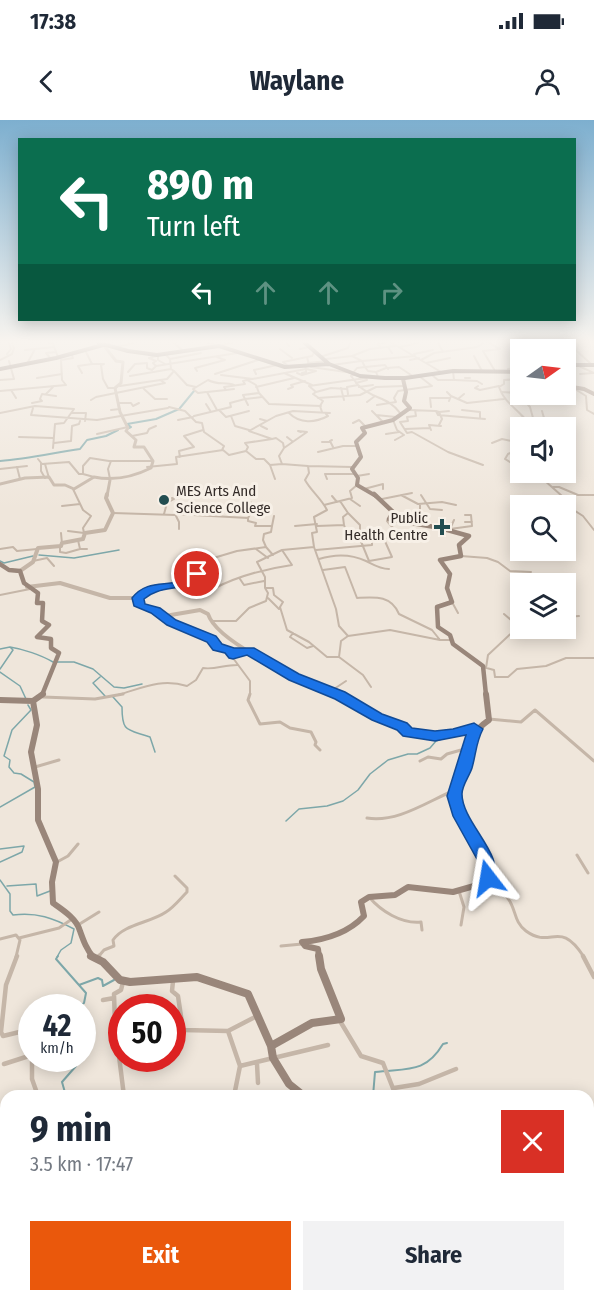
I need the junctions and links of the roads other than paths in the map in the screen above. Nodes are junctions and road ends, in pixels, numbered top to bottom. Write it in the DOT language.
graph roads {
  1 [pos="93,398"];
  2 [pos="118,398"];
  3 [pos="154,398"];
  4 [pos="212,398"];
  5 [pos="253,398"];
  6 [pos="265,398"];
  7 [pos="318,398"];
  8 [pos="371,398"];
  9 [pos="381,398"];
  10 [pos="394,398"];
  11 [pos="430,398"];
  12 [pos="450,398"];
  13 [pos="522,398"];
  14 [pos="587,398"];
  15 [pos="32,399"];
  16 [pos="40,399"];
  17 [pos="159,399"];
  18 [pos="167,399"];
  19 [pos="245,399"];
  20 [pos="458,399"];
  21 [pos="504,399"];
  22 [pos="91,400"];
  23 [pos="404,401"];
  24 [pos="367,402"];
  25 [pos="392,402"];
  26 [pos="396,402"];
  27 [pos="119,403"];
  28 [pos="139,403"];
  29 [pos="206,404"];
  30 [pos="320,404"];
  31 [pos="34,405"];
  32 [pos="248,405"];
  33 [pos="377,405"];
  34 [pos="431,406"];
  35 [pos="158,408"];
  36 [pos="120,409"];
  37 [pos="111,410"];
  38 [pos="218,410"];
  39 [pos="412,410"];
  40 [pos="462,410"];
  41 [pos="249,411"];
  42 [pos="372,411"];
  43 [pos="449,411"];
  44 [pos="542,411"];
  45 [pos="2,412"];
  46 [pos="211,412"];
  47 [pos="305,412"];
  48 [pos="322,412"];
  49 [pos="71,413"];
  50 [pos="289,413"];
  51 [pos="325,413"];
  52 [pos="330,413"];
  53 [pos="438,413"];
  54 [pos="594,414"];
  55 [pos="376,415"];
  56 [pos="122,417"];
  57 [pos="194,417"];
  58 [pos="231,417"];
  59 [pos="396,417"];
  60 [pos="525,417"];
  61 [pos="533,417"];
  62 [pos="544,417"];
  63 [pos="480,418"];
  64 [pos="69,419"];
  65 [pos="260,419"];
  66 [pos="485,419"];
  67 [pos="178,420"];
  68 [pos="80,421"];
  69 [pos="85,421"];
  70 [pos="267,421"];
  71 [pos="309,421"];
  72 [pos="383,422"];
  73 [pos="353,423"];
  74 [pos="298,424"];
  75 [pos="156,426"];
  76 [pos="261,426"];
  77 [pos="365,426"];
  78 [pos="128,427"];
  79 [pos="267,429"];
  80 [pos="203,430"];
  81 [pos="249,430"];
  82 [pos="405,430"];
  83 [pos="398,432"];
  84 [pos="97,434"];
  85 [pos="386,434"];
  86 [pos="131,436"];
  87 [pos="19,437"];
  88 [pos="287,437"];
  89 [pos="53,438"];
  90 [pos="269,438"];
  91 [pos="326,440"];
  92 [pos="395,440"];
  93 [pos="292,441"];
  94 [pos="330,441"];
  95 [pos="510,441"];
  96 [pos="322,442"];
  97 [pos="54,443"];
  98 [pos="492,443"];
  99 [pos="356,446"];
  100 [pos="134,447"];
  101 [pos="333,447"];
  102 [pos="53,448"];
  103 [pos="284,448"];
  104 [pos="191,449"];
  105 [pos="222,450"];
  106 [pos="246,451"];
  107 [pos="137,452"];
  108 [pos="318,452"];
  109 [pos="510,454"];
  110 [pos="196,455"];
  111 [pos="498,455"];
  112 [pos="180,457"];
  113 [pos="506,457"];
  114 [pos="38,459"];
  115 [pos="153,460"];
  116 [pos="111,461"];
  117 [pos="41,462"];
  118 [pos="510,463"];
  119 [pos="45,464"];
  120 [pos="282,464"];
  121 [pos="270,465"];
  122 [pos="483,465"];
  123 [pos="27,466"];
  124 [pos="152,466"];
  125 [pos="308,466"];
  126 [pos="352,466"];
  127 [pos="17,467"];
  128 [pos="147,467"];
  129 [pos="0,469"];
  130 [pos="83,474"];
  131 [pos="369,474"];
  132 [pos="356,475"];
  133 [pos="94,477"];
  134 [pos="47,478"];
  135 [pos="275,479"];
  136 [pos="327,479"];
  137 [pos="23,480"];
  138 [pos="110,480"];
  139 [pos="12,481"];
  140 [pos="548,483"];
  141 [pos="0,484"];
  142 [pos="357,485"];
  143 [pos="551,486"];
  144 [pos="11,487"];
  145 [pos="73,489"];
  146 [pos="364,489"];
  147 [pos="383,489"];
  148 [pos="412,493"];
  149 [pos="401,495"];
  150 [pos="421,495"];
  151 [pos="561,495"];
  152 [pos="594,495"];
  153 [pos="332,496"];
  154 [pos="247,497"];
  155 [pos="172,498"];
  156 [pos="350,499"];
  157 [pos="382,499"];
  158 [pos="244,500"];
  159 [pos="339,502"];
  160 [pos="428,503"];
  161 [pos="80,504"];
  162 [pos="420,504"];
  163 [pos="257,505"];
  164 [pos="323,505"];
  165 [pos="456,505"];
  166 [pos="62,506"];
  167 [pos="360,506"];
  168 [pos="442,510"];
  169 [pos="576,511"];
  170 [pos="113,513"];
  171 [pos="348,513"];
  172 [pos="164,514"];
  173 [pos="175,515"];
  174 [pos="465,515"];
  175 [pos="274,516"];
  176 [pos="248,518"];
  177 [pos="389,519"];
  178 [pos="454,520"];
  179 [pos="465,522"];
  180 [pos="472,522"];
  181 [pos="317,525"];
  182 [pos="344,525"];
  183 [pos="415,525"];
  184 [pos="272,526"];
  185 [pos="295,526"];
  186 [pos="450,529"];
  187 [pos="179,530"];
  188 [pos="594,530"];
  189 [pos="68,531"];
  190 [pos="61,533"];
  191 [pos="84,533"];
  192 [pos="348,536"];
  193 [pos="78,540"];
  194 [pos="372,540"];
  195 [pos="61,545"];
  196 [pos="363,546"];
  197 [pos="266,547"];
  198 [pos="0,549"];
  199 [pos="37,549"];
  200 [pos="80,549"];
  201 [pos="87,549"];
  202 [pos="256,549"];
  203 [pos="282,549"];
  204 [pos="315,549"];
  205 [pos="273,555"];
  206 [pos="461,556"];
  207 [pos="267,559"];
  208 [pos="319,559"];
  209 [pos="33,561"];
  210 [pos="367,561"];
  211 [pos="0,564"];
  212 [pos="54,566"];
  213 [pos="271,568"];
  214 [pos="389,569"];
  215 [pos="322,570"];
  216 [pos="20,571"];
  217 [pos="263,571"];
  218 [pos="531,572"];
  219 [pos="240,579"];
  220 [pos="264,581"];
  221 [pos="29,588"];
  222 [pos="265,588"];
  223 [pos="214,591"];
  224 [pos="0,595"];
  225 [pos="138,598"];
  226 [pos="268,598"];
  227 [pos="452,602"];
  228 [pos="281,610"];
  229 [pos="458,613"];
  230 [pos="504,614"];
  231 [pos="165,616"];
  232 [pos="579,616"];
  233 [pos="576,618"];
  234 [pos="510,619"];
  235 [pos="210,621"];
  236 [pos="293,633"];
  237 [pos="510,634"];
  238 [pos="348,636"];
  239 [pos="440,640"];
  240 [pos="452,640"];
  241 [pos="313,646"];
  242 [pos="246,649"];
  243 [pos="233,655"];
  244 [pos="339,657"];
  245 [pos="594,658"];
  246 [pos="237,665"];
  247 [pos="484,668"];
  248 [pos="346,681"];
  249 [pos="371,687"];
  250 [pos="330,692"];
  251 [pos="41,697"];
  252 [pos="0,700"];
  253 [pos="33,701"];
  254 [pos="489,719"];
  255 [pos="476,729"];
  256 [pos="468,748"];
  257 [pos="320,750"];
  258 [pos="59,760"];
  259 [pos="420,761"];
  260 [pos="594,761"];
  261 [pos="34,767"];
  262 [pos="455,790"];
  263 [pos="367,818"];
  264 [pos="78,844"];
  265 [pos="577,855"];
  266 [pos="56,862"];
  267 [pos="588,873"];
  268 [pos="489,874"];
  269 [pos="175,876"];
  270 [pos="459,891"];
  271 [pos="369,897"];
  272 [pos="99,912"];
  273 [pos="68,922"];
  274 [pos="461,925"];
  275 [pos="77,926"];
  276 [pos="422,930"];
  277 [pos="20,938"];
  278 [pos="0,939"];
  279 [pos="302,944"];
  280 [pos="281,946"];
  281 [pos="96,959"];
  282 [pos="594,977"];
  283 [pos="173,978"];
  284 [pos="123,982"];
  285 [pos="114,994"];
  286 [pos="108,999"];
  287 [pos="103,1000"];
  288 [pos="258,1015"];
  289 [pos="340,1021"];
  290 [pos="228,1031"];
  291 [pos="18,1033"];
  292 [pos="328,1045"];
  293 [pos="271,1046"];
  294 [pos="273,1059"];
  295 [pos="18,1060"];
  296 [pos="4,1064"];
  297 [pos="257,1064"];
  298 [pos="240,1066"];
  299 [pos="456,1068"];
  300 [pos="32,1072"];
  301 [pos="122,1072"];
  302 [pos="258,1083"];
  303 [pos="394,1088"];
  304 [pos="36,1090"];
  305 [pos="123,1090"];
  306 [pos="235,1090"];
  307 [pos="297,1090"];
  1 -- 22 [label="street"];
  2 -- 27 [label="street"];
  3 -- 17 [label="street"];
  4 -- 38 [label="street"];
  5 -- 19 [label="street"];
  6 -- 30 [label="street"];
  7 -- 30 [label="street"];
  8 -- 24 [label="street"];
  9 -- 25 [label="street"];
  10 -- 26 [label="street"];
  11 -- 34 [label="street"];
  12 -- 20 [label="street"];
  13 -- 61 [label="street"];
  14 -- 54 [label="street"];
  15 -- 16 [label="street"];
  16 -- 31 [label="street"];
  17 -- 18 [label="street"];
  17 -- 35 [label="street"];
  19 -- 32 [label="street"];
  19 -- 38 [label="street"];
  20 -- 21 [label="street"];
  21 -- 60 [label="street"];
  23 -- 26 [label="street"];
  23 -- 39 [label="main road"];
  25 -- 26 [label="street"];
  25 -- 33 [label="street"];
  25 -- 59 [label="street"];
  27 -- 28 [label="street"];
  27 -- 36 [label="street"];
  29 -- 46 [label="street"];
  30 -- 48 [label="street"];
  31 -- 45 [label="street"];
  31 -- 49 [label="street"];
  31 -- 64 [label="street"];
  35 -- 56 [label="street"];
  35 -- 57 [label="street"];
  36 -- 37 [label="street"];
  36 -- 56 [label="street"];
  38 -- 46 [label="street"];
  38 -- 58 [label="street"];
  39 -- 53 [label="street"];
  39 -- 59 [label="main road"];
  39 -- 82 [label="street"];
  40 -- 63 [label="street"];
  41 -- 58 [label="street"];
  42 -- 55 [label="street"];
  43 -- 53 [label="street"];
  44 -- 62 [label="street"];
  46 -- 57 [label="street"];
  47 -- 48 [label="street"];
  47 -- 50 [label="street"];
  47 -- 71 [label="street"];
  48 -- 51 [label="street"];
  49 -- 64 [label="street"];
  49 -- 69 [label="street"];
  50 -- 70 [label="street"];
  50 -- 74 [label="street"];
  51 -- 52 [label="street"];
  51 -- 71 [label="street"];
  53 -- 63 [label="street"];
  53 -- 82 [label="street"];
  55 -- 59 [label="street"];
  55 -- 72 [label="street"];
  56 -- 69 [label="street"];
  56 -- 78 [label="street"];
  57 -- 67 [label="street"];
  57 -- 80 [label="street"];
  58 -- 81 [label="street"];
  59 -- 72 [label="main road"];
  59 -- 83 [label="street"];
  63 -- 66 [label="street"];
  64 -- 68 [label="street"];
  64 -- 89 [label="street"];
  65 -- 70 [label="street"];
  68 -- 69 [label="street"];
  68 -- 97 [label="street"];
  70 -- 76 [label="street"];
  71 -- 74 [label="street"];
  72 -- 77 [label="main road"];
  73 -- 77 [label="street"];
  74 -- 93 [label="street"];
  75 -- 86 [label="street"];
  76 -- 79 [label="street"];
  76 -- 81 [label="street"];
  77 -- 99 [label="main road"];
  78 -- 84 [label="street"];
  78 -- 86 [label="street"];
  80 -- 104 [label="street"];
  80 -- 105 [label="street"];
  81 -- 90 [label="street"];
  82 -- 83 [label="street"];
  82 -- 122 [label="street"];
  83 -- 85 [label="street"];
  83 -- 92 [label="street"];
  86 -- 100 [label="street"];
  87 -- 89 [label="street"];
  88 -- 93 [label="street"];
  89 -- 97 [label="street"];
  90 -- 103 [label="street"];
  90 -- 106 [label="street"];
  91 -- 94 [label="street"];
  93 -- 103 [label="street"];
  94 -- 96 [label="street"];
  94 -- 101 [label="street"];
  95 -- 98 [label="street"];
  97 -- 102 [label="street"];
  99 -- 101 [label="street"];
  99 -- 126 [label="main road"];
  100 -- 107 [label="street"];
  100 -- 115 [label="street"];
  101 -- 108 [label="street"];
  103 -- 120 [label="street"];
  104 -- 110 [label="street"];
  104 -- 112 [label="street"];
  105 -- 106 [label="street"];
  105 -- 110 [label="street"];
  106 -- 121 [label="street"];
  109 -- 113 [label="street"];
  110 -- 112 [label="street"];
  111 -- 113 [label="street"];
  112 -- 124 [label="street"];
  113 -- 118 [label="street"];
  114 -- 117 [label="street"];
  115 -- 116 [label="street"];
  115 -- 124 [label="street"];
  116 -- 130 [label="street"];
  116 -- 138 [label="street"];
  117 -- 119 [label="street"];
  117 -- 134 [label="street"];
  119 -- 130 [label="street"];
  119 -- 134 [label="street"];
  120 -- 121 [label="street"];
  120 -- 125 [label="street"];
  121 -- 135 [label="street"];
  123 -- 127 [label="street"];
  124 -- 128 [label="street"];
  124 -- 138 [label="street"];
  125 -- 126 [label="street"];
  125 -- 164 [label="street"];
  126 -- 132 [label="main road"];
  127 -- 129 [label="street"];
  127 -- 137 [label="street"];
  130 -- 133 [label="street"];
  131 -- 132 [label="street"];
  132 -- 136 [label="street"];
  132 -- 142 [label="main road"];
  133 -- 138 [label="street"];
  133 -- 145 [label="street"];
  134 -- 137 [label="street"];
  134 -- 145 [label="street"];
  137 -- 139 [label="street"];
  138 -- 170 [label="street"];
  139 -- 141 [label="street"];
  139 -- 144 [label="street"];
  140 -- 143 [label="street"];
  142 -- 146 [label="main road"];
  142 -- 156 [label="street"];
  143 -- 151 [label="street"];
  143 -- 152 [label="street"];
  145 -- 161 [label="street"];
  146 -- 147 [label="street"];
  146 -- 157 [label="main road"];
  148 -- 149 [label="street"];
  149 -- 157 [label="street"];
  149 -- 162 [label="street"];
  150 -- 160 [label="street"];
  153 -- 159 [label="street"];
  154 -- 158 [label="street"];
  155 -- 172 [label="street"];
  156 -- 159 [label="street"];
  156 -- 167 [label="street"];
  157 -- 177 [label="main road"];
  158 -- 163 [label="street"];
  158 -- 176 [label="street"];
  159 -- 164 [label="street"];
  159 -- 171 [label="street"];
  160 -- 162 [label="street"];
  160 -- 165 [label="street"];
  160 -- 168 [label="street"];
  161 -- 166 [label="street"];
  161 -- 191 [label="street"];
  162 -- 183 [label="street"];
  164 -- 181 [label="street"];
  169 -- 188 [label="street"];
  170 -- 172 [label="street"];
  170 -- 191 [label="street"];
  171 -- 182 [label="street"];
  171 -- 196 [label="street"];
  172 -- 173 [label="street"];
  173 -- 176 [label="street"];
  173 -- 187 [label="street"];
  174 -- 180 [label="street"];
  175 -- 184 [label="street"];
  176 -- 184 [label="street"];
  177 -- 183 [label="main road"];
  177 -- 210 [label="street"];
  178 -- 186 [label="street"];
  179 -- 180 [label="street"];
  180 -- 186 [label="street"];
  181 -- 182 [label="street"];
  181 -- 185 [label="street"];
  181 -- 204 [label="street"];
  182 -- 192 [label="street"];
  183 -- 186 [label="main road"];
  184 -- 197 [label="street"];
  186 -- 206 [label="main road"];
  189 -- 191 [label="street"];
  190 -- 195 [label="street"];
  191 -- 193 [label="street"];
  193 -- 195 [label="street"];
  193 -- 200 [label="street"];
  194 -- 196 [label="street"];
  195 -- 199 [label="street"];
  195 -- 200 [label="street"];
  196 -- 204 [label="street"];
  196 -- 210 [label="street"];
  197 -- 202 [label="street"];
  197 -- 205 [label="street"];
  198 -- 199 [label="street"];
  199 -- 209 [label="street"];
  200 -- 201 [label="street"];
  202 -- 207 [label="street"];
  202 -- 225 [label="street"];
  203 -- 204 [label="street"];
  203 -- 205 [label="street"];
  203 -- 213 [label="street"];
  204 -- 208 [label="street"];
  205 -- 207 [label="street"];
  206 -- 218 [label="street"];
  206 -- 227 [label="main road"];
  207 -- 213 [label="street"];
  207 -- 217 [label="street"];
  208 -- 210 [label="street"];
  208 -- 215 [label="street"];
  209 -- 212 [label="street"];
  209 -- 216 [label="street"];
  210 -- 214 [label="street"];
  211 -- 216 [label="main road"];
  213 -- 217 [label="street"];
  215 -- 238 [label="street"];
  215 -- 239 [label="street"];
  216 -- 221 [label="main road"];
  217 -- 219 [label="street"];
  217 -- 220 [label="street"];
  219 -- 220 [label="street"];
  219 -- 223 [label="street"];
  220 -- 222 [label="street"];
  221 -- 224 [label="street"];
  221 -- 225 [label="street"];
  221 -- 251 [label="main road"];
  222 -- 226 [label="street"];
  222 -- 228 [label="street"];
  225 -- 231 [label="street"];
  226 -- 228 [label="street"];
  226 -- 235 [label="street"];
  227 -- 229 [label="street"];
  227 -- 240 [label="main road"];
  228 -- 236 [label="street"];
  230 -- 234 [label="street"];
  231 -- 235 [label="street"];
  231 -- 243 [label="street"];
  232 -- 233 [label="street"];
  235 -- 242 [label="street"];
  236 -- 241 [label="street"];
  236 -- 241 [label="street"];
  237 -- 247 [label="street"];
  238 -- 239 [label="street"];
  238 -- 244 [label="street"];
  239 -- 240 [label="street"];
  240 -- 247 [label="main road"];
  241 -- 244 [label="street"];
  242 -- 243 [label="street"];
  242 -- 250 [label="street"];
  243 -- 246 [label="street"];
  244 -- 249 [label="street"];
  245 -- 247 [label="street"];
  246 -- 251 [label="street"];
  246 -- 257 [label="street"];
  247 -- 254 [label="main road"];
  248 -- 250 [label="street"];
  250 -- 255 [label="street"];
  251 -- 253 [label="main road"];
  252 -- 253 [label="main road"];
  253 -- 261 [label="main road"];
  254 -- 255 [label="main road"];
  254 -- 260 [label="street"];
  255 -- 256 [label="main road"];
  256 -- 259 [label="street"];
  256 -- 262 [label="main road"];
  258 -- 261 [label="street"];
  261 -- 266 [label="main road"];
  262 -- 263 [label="street"];
  262 -- 268 [label="main road"];
  264 -- 266 [label="street"];
  265 -- 267 [label="street"];
  266 -- 273 [label="main road"];
  268 -- 270 [label="main road"];
  268 -- 282 [label="street"];
  269 -- 281 [label="street"];
  270 -- 271 [label="main road"];
  270 -- 274 [label="street"];
  271 -- 276 [label="street"];
  271 -- 279 [label="main road"];
  272 -- 275 [label="street"];
  273 -- 275 [label="main road"];
  273 -- 277 [label="street"];
  275 -- 281 [label="main road"];
  277 -- 278 [label="street"];
  277 -- 291 [label="street"];
  279 -- 280 [label="street"];
  279 -- 289 [label="main road"];
  281 -- 284 [label="main road"];
  283 -- 284 [label="main road"];
  283 -- 288 [label="main road"];
  283 -- 290 [label="street"];
  284 -- 285 [label="street"];
  286 -- 287 [label="street"];
  288 -- 290 [label="street"];
  288 -- 293 [label="main road"];
  289 -- 293 [label="main road"];
  289 -- 303 [label="street"];
  290 -- 298 [label="street"];
  292 -- 294 [label="street"];
  293 -- 294 [label="main road"];
  294 -- 297 [label="street"];
  294 -- 307 [label="main road"];
  295 -- 296 [label="street"];
  297 -- 298 [label="street"];
  297 -- 302 [label="street"];
  298 -- 306 [label="street"];
  299 -- 303 [label="street"];
  300 -- 304 [label="street"];
  301 -- 305 [label="street"];
}
